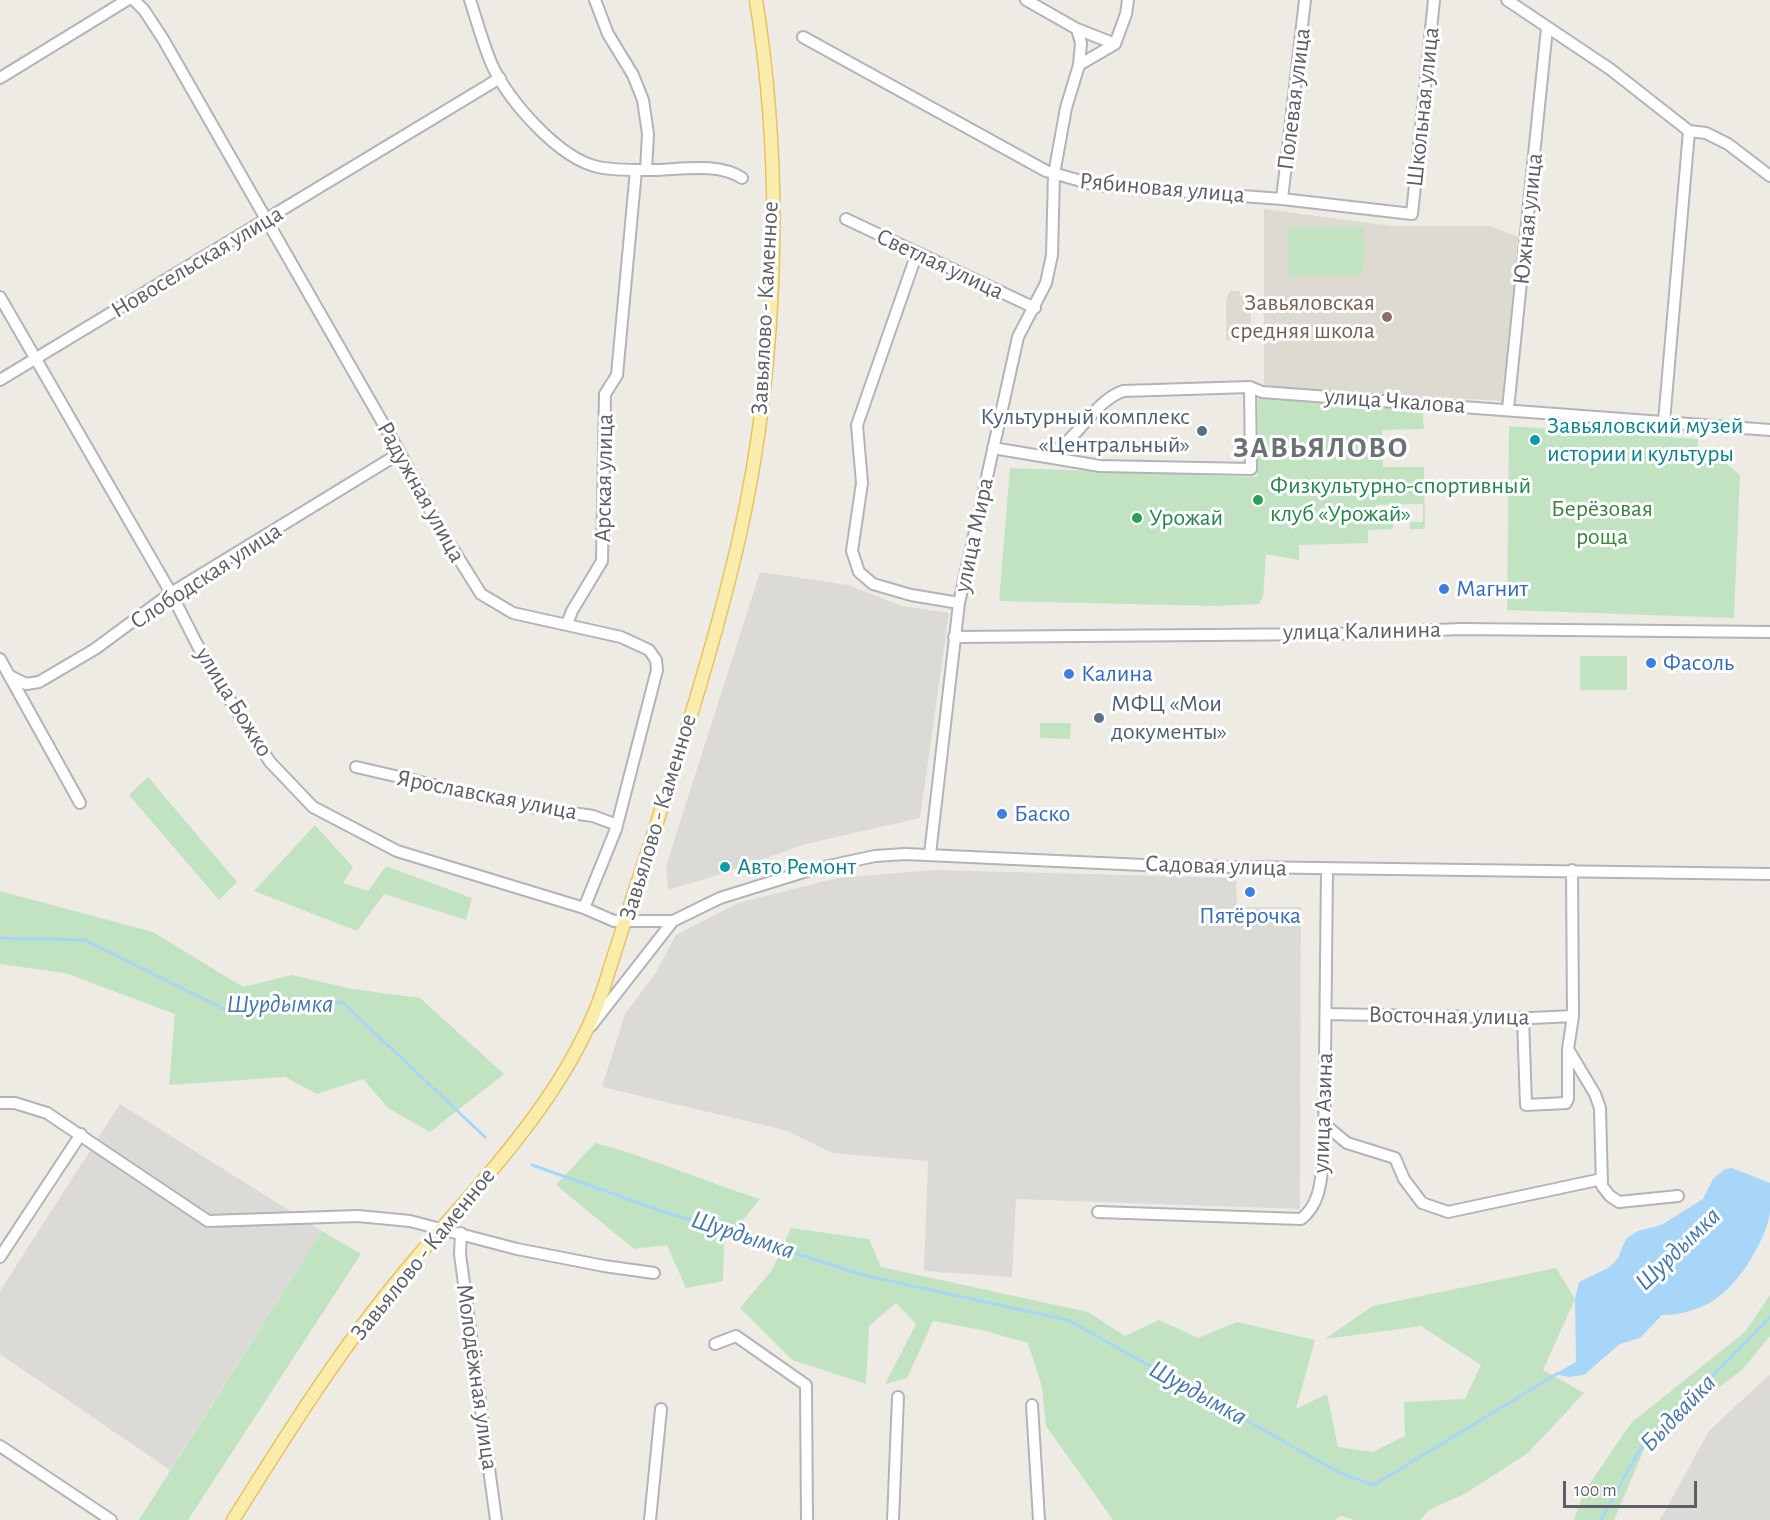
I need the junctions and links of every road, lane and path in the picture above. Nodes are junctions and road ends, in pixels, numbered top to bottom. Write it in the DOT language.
graph roads {
  1 [pos="127,0"];
  2 [pos="134,0"];
  3 [pos="470,0"];
  4 [pos="595,0"];
  5 [pos="756,0"];
  6 [pos="1026,0"];
  7 [pos="1128,0"];
  8 [pos="1305,0"];
  9 [pos="1434,0"];
  10 [pos="1507,0"];
  11 [pos="1547,28"];
  12 [pos="1077,29"];
  13 [pos="803,38"];
  14 [pos="1115,44"];
  15 [pos="1079,65"];
  16 [pos="0,78"];
  17 [pos="500,78"];
  18 [pos="1689,131"];
  19 [pos="641,170"];
  20 [pos="1054,174"];
  21 [pos="1770,176"];
  22 [pos="742,178"];
  23 [pos="1282,199"];
  24 [pos="1412,214"];
  25 [pos="846,219"];
  26 [pos="265,221"];
  27 [pos="917,252"];
  28 [pos="0,297"];
  29 [pos="1035,308"];
  30 [pos="35,359"];
  31 [pos="0,380"];
  32 [pos="1250,387"];
  33 [pos="1508,409"];
  34 [pos="1664,422"];
  35 [pos="1770,430"];
  36 [pos="993,448"];
  37 [pos="400,453"];
  38 [pos="1046,456"];
  39 [pos="171,593"];
  40 [pos="959,603"];
  41 [pos="567,624"];
  42 [pos="1770,632"];
  43 [pos="954,637"];
  44 [pos="0,659"];
  45 [pos="10,676"];
  46 [pos="356,767"];
  47 [pos="80,803"];
  48 [pos="617,825"];
  49 [pos="930,854"];
  50 [pos="1327,869"];
  51 [pos="1572,870"];
  52 [pos="1770,874"];
  53 [pos="584,908"];
  54 [pos="626,921"];
  55 [pos="673,921"];
  56 [pos="1326,1014"];
  57 [pos="1573,1016"];
  58 [pos="1523,1018"];
  59 [pos="591,1026"];
  60 [pos="1569,1049"];
  61 [pos="0,1103"];
  62 [pos="1324,1124"];
  63 [pos="81,1134"];
  64 [pos="1602,1179"];
  65 [pos="1678,1196"];
  66 [pos="1098,1212"];
  67 [pos="440,1228"];
  68 [pos="461,1233"];
  69 [pos="0,1257"];
  70 [pos="654,1273"];
  71 [pos="715,1344"];
  72 [pos="898,1397"];
  73 [pos="1032,1406"];
  74 [pos="661,1409"];
  75 [pos="0,1446"];
  76 [pos="111,1520"];
  77 [pos="233,1520"];
  78 [pos="496,1520"];
  79 [pos="650,1520"];
  80 [pos="807,1520"];
  81 [pos="893,1520"];
  82 [pos="1039,1520"];
  1 -- 16 [label="street"];
  2 -- 26 [label="street, Радужная улица"];
  3 -- 17 [label="street"];
  4 -- 19 [label="street"];
  5 -- 54 [label="main road, Завьялово - Каменное"];
  6 -- 12 [label="street"];
  7 -- 14 [label="street"];
  8 -- 23 [label="street, Полевая улица"];
  9 -- 24 [label="street, Школьная улица"];
  10 -- 11 [label="street"];
  11 -- 18 [label="street"];
  11 -- 33 [label="street, Южная улица"];
  12 -- 14 [label="street"];
  12 -- 15 [label="street, улица Мира"];
  13 -- 20 [label="street, Рябиновая улица"];
  14 -- 15 [label="street"];
  15 -- 20 [label="street, улица Мира"];
  17 -- 19 [label="street"];
  17 -- 26 [label="street, Новосельская улица"];
  18 -- 21 [label="street"];
  18 -- 34 [label="street"];
  19 -- 22 [label="street"];
  19 -- 41 [label="street, Арская улица"];
  20 -- 23 [label="street, Рябиновая улица"];
  20 -- 29 [label="street, улица Мира"];
  23 -- 24 [label="street, Рябиновая улица"];
  25 -- 27 [label="street, Светлая улица"];
  26 -- 30 [label="street, Новосельская улица"];
  26 -- 37 [label="street, Радужная улица"];
  27 -- 29 [label="street, Светлая улица"];
  27 -- 40 [label="street"];
  28 -- 30 [label="street, улица Божко"];
  29 -- 36 [label="street, улица Мира"];
  30 -- 31 [label="street, Новосельская улица"];
  30 -- 39 [label="street, улица Божко"];
  32 -- 33 [label="street, улица Чкалова"];
  32 -- 38 [label="street, улица Чкалова"];
  32 -- 38 [label="street"];
  33 -- 34 [label="street, улица Чкалова"];
  34 -- 35 [label="street, улица Чкалова"];
  36 -- 38 [label="street"];
  36 -- 40 [label="street, улица Мира"];
  37 -- 39 [label="street, Слободская улица"];
  37 -- 41 [label="street, Радужная улица"];
  39 -- 45 [label="street, Слободская улица"];
  39 -- 53 [label="street, улица Божко"];
  40 -- 43 [label="street, улица Мира"];
  41 -- 48 [label="street, Радужная улица"];
  42 -- 43 [label="street, улица Калинина"];
  43 -- 49 [label="street, улица Мира"];
  44 -- 45 [label="street"];
  45 -- 47 [label="street"];
  46 -- 48 [label="street, Ярославская улица"];
  48 -- 53 [label="street, Радужная улица"];
  49 -- 50 [label="street, Садовая улица"];
  49 -- 55 [label="street, Садовая улица"];
  50 -- 51 [label="street, Садовая улица"];
  50 -- 56 [label="street, улица Азина"];
  51 -- 52 [label="street, Садовая улица"];
  51 -- 57 [label="street"];
  53 -- 54 [label="street, улица Божко"];
  54 -- 55 [label="street, улица Божко"];
  54 -- 59 [label="main road, Завьялово - Каменное"];
  55 -- 59 [label="street"];
  56 -- 58 [label="street, Восточная улица"];
  56 -- 62 [label="street, улица Азина"];
  57 -- 58 [label="street, Восточная улица"];
  57 -- 60 [label="street"];
  58 -- 60 [label="street"];
  59 -- 67 [label="main road, Завьялово - Каменное"];
  60 -- 64 [label="street"];
  61 -- 63 [label="street"];
  62 -- 64 [label="street"];
  62 -- 66 [label="street, улица Азина"];
  63 -- 67 [label="street"];
  63 -- 69 [label="street"];
  64 -- 65 [label="street"];
  67 -- 68 [label="street"];
  67 -- 77 [label="main road, Завьялово - Каменное"];
  68 -- 70 [label="street"];
  68 -- 78 [label="street, Молодёжная улица"];
  71 -- 80 [label="street"];
  72 -- 81 [label="street"];
  73 -- 82 [label="street"];
  74 -- 79 [label="street"];
  75 -- 76 [label="street"];
}
